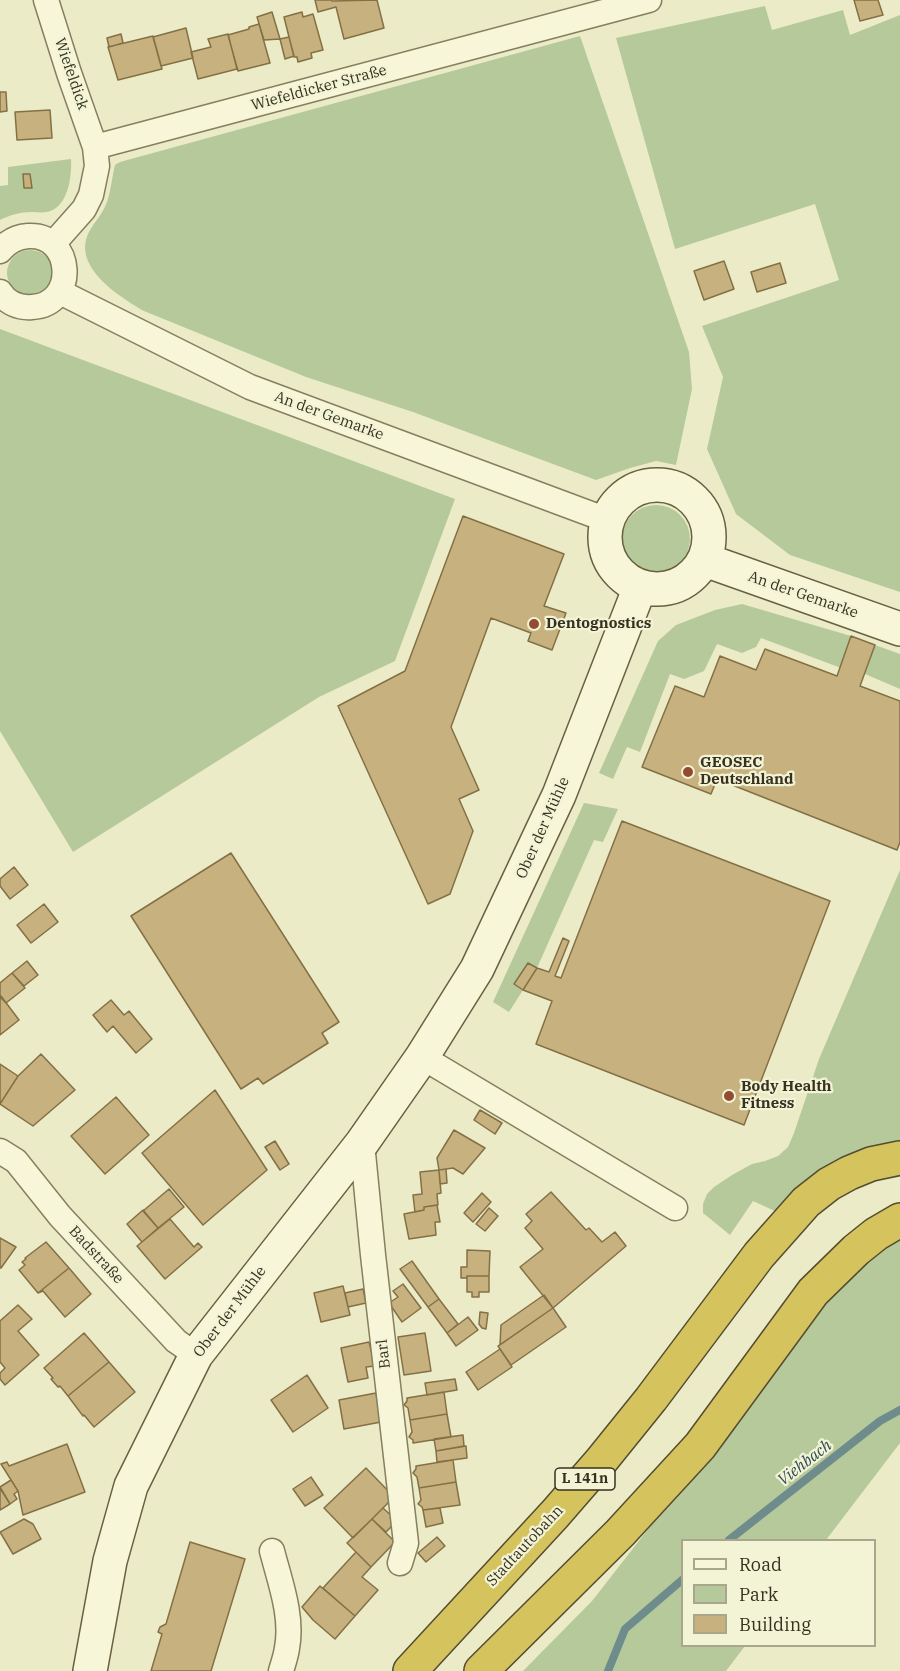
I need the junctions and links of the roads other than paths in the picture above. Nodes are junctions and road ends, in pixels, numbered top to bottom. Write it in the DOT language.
graph roads {
  1 [pos="46,0"];
  2 [pos="634,2"];
  3 [pos="95,147"];
  4 [pos="53,244"];
  5 [pos="0,251"];
  6 [pos="0,292"];
  7 [pos="60,292"];
  8 [pos="607,520"];
  9 [pos="705,560"];
  10 [pos="640,587"];
  11 [pos="900,629"];
  12 [pos="422,1057"];
  13 [pos="362,1143"];
  14 [pos="0,1151"];
  15 [pos="900,1158"];
  16 [pos="675,1208"];
  17 [pos="900,1220"];
  18 [pos="196,1355"];
  19 [pos="272,1551"];
  20 [pos="400,1563"];
  21 [pos="90,1671"];
  22 [pos="281,1671"];
  23 [pos="410,1671"];
  24 [pos="481,1671"];
  1 -- 3 [label="street, Wiefeldick"];
  2 -- 3 [label="street, Wiefeldicker Straße"];
  3 -- 4 [label="street"];
  4 -- 5 [label="street"];
  4 -- 7 [label="street"];
  6 -- 7 [label="street"];
  7 -- 8 [label="street, An der Gemarke"];
  8 -- 9 [label="street"];
  8 -- 10 [label="street"];
  9 -- 10 [label="street"];
  9 -- 11 [label="street, An der Gemarke"];
  10 -- 12 [label="street, Ober der Mühle"];
  12 -- 13 [label="street, Ober der Mühle"];
  12 -- 16 [label="street"];
  13 -- 18 [label="street, Ober der Mühle"];
  13 -- 20 [label="street, Barl"];
  14 -- 18 [label="street, Badstraße"];
  15 -- 23 [label="highway, Stadtautobahn / L 141n"];
  17 -- 24 [label="highway"];
  18 -- 21 [label="street, Ober der Mühle"];
  19 -- 22 [label="street"];
}
